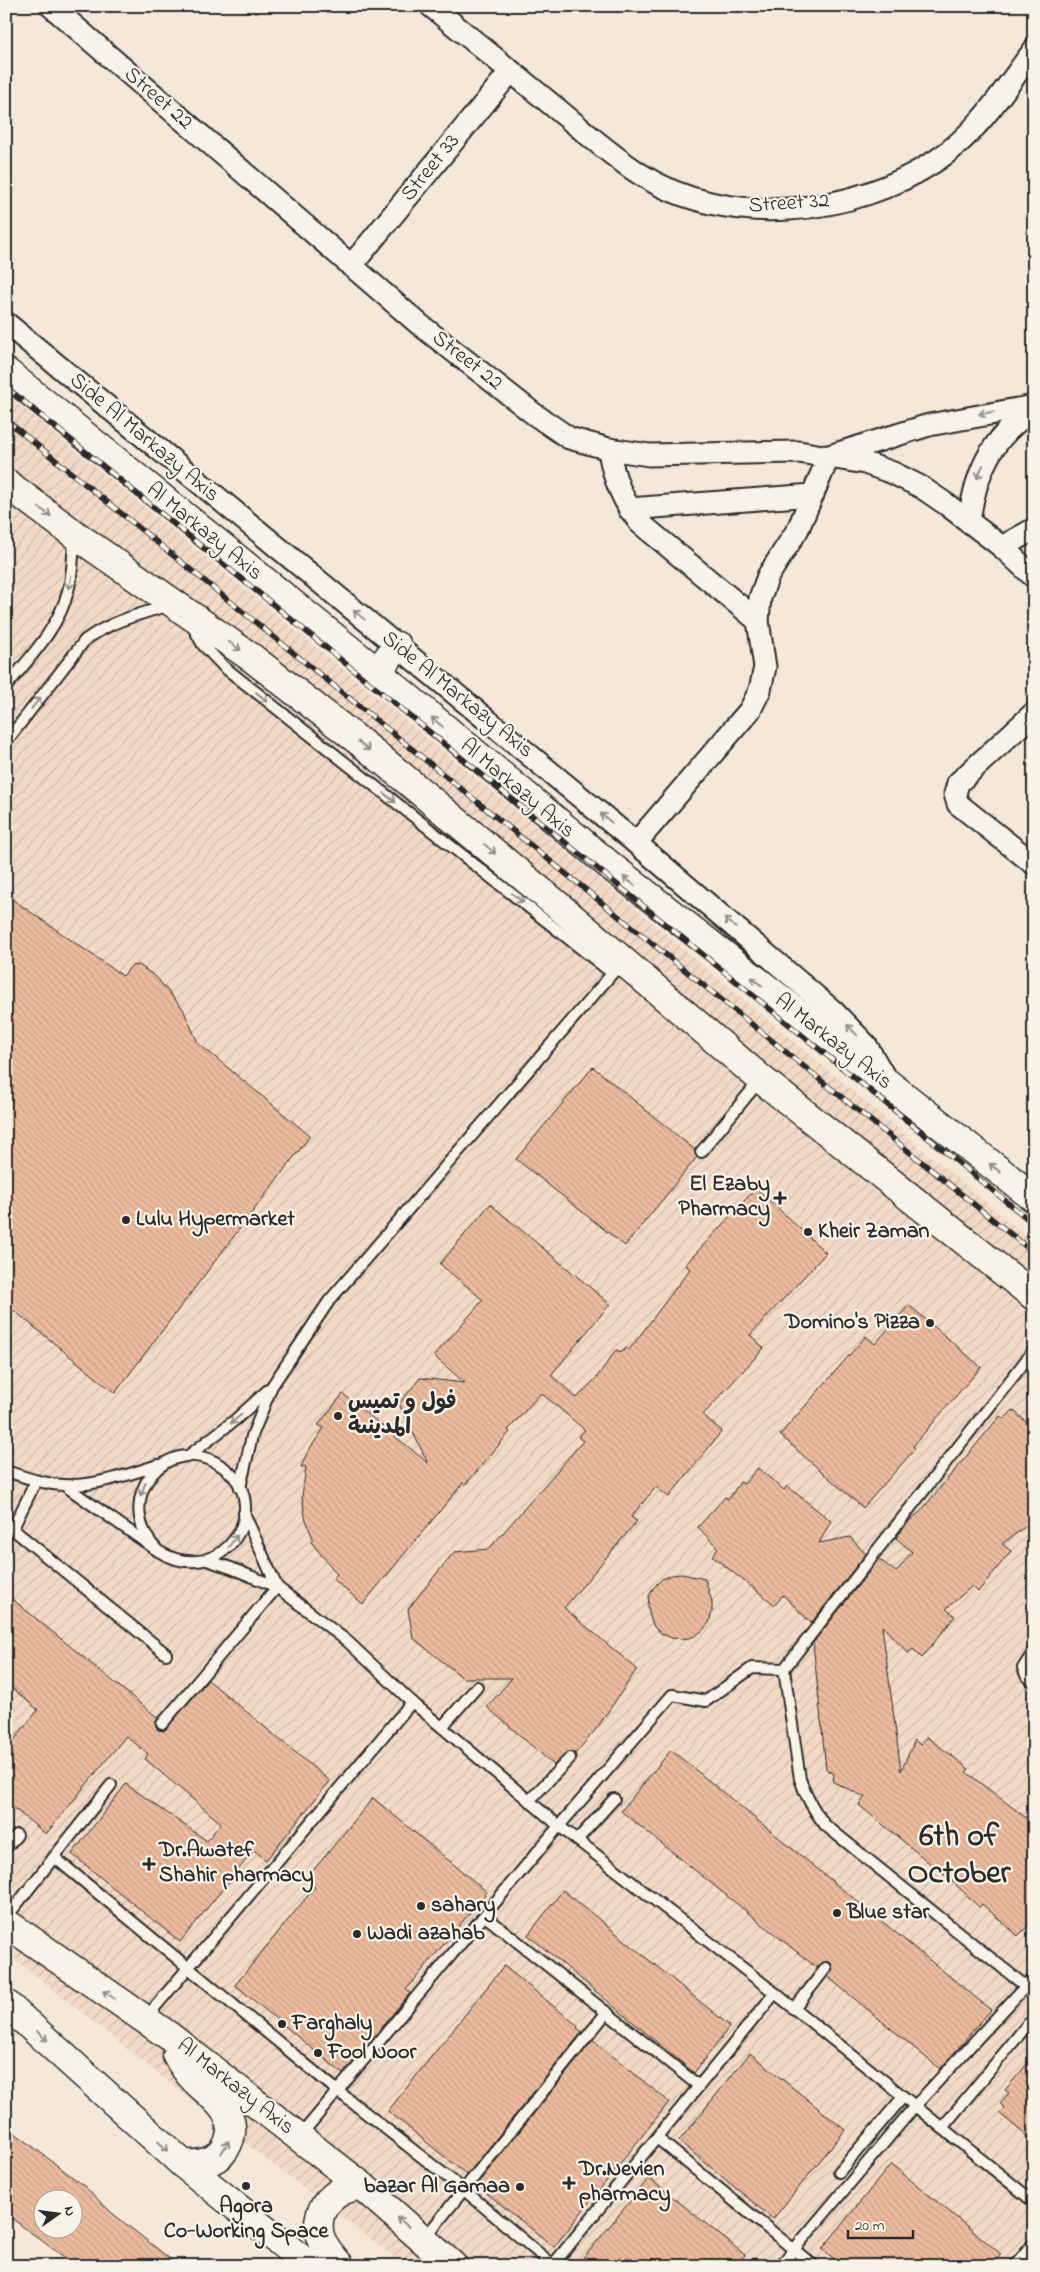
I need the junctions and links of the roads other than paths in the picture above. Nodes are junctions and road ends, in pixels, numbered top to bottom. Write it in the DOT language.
graph roads {
  1 [pos="51,6"];
  2 [pos="431,6"];
  3 [pos="1034,50"];
  4 [pos="511,71"];
  5 [pos="351,266"];
  6 [pos="6,323"];
  7 [pos="6,372"];
  8 [pos="1034,408"];
  9 [pos="609,449"];
  10 [pos="829,456"];
  11 [pos="6,483"];
  12 [pos="813,495"];
  13 [pos="629,509"];
  14 [pos="969,522"];
  15 [pos="1034,530"];
  16 [pos="74,534"];
  17 [pos="1002,547"];
  18 [pos="1034,577"];
  19 [pos="180,606"];
  20 [pos="758,621"];
  21 [pos="397,646"];
  22 [pos="377,672"];
  23 [pos="6,687"];
  24 [pos="1034,713"];
  25 [pos="6,742"];
  26 [pos="636,843"];
  27 [pos="1034,864"];
  28 [pos="617,967"];
  29 [pos="760,1079"];
  30 [pos="888,1085"];
  31 [pos="701,1152"];
  32 [pos="1034,1198"];
  33 [pos="1034,1296"];
  34 [pos="1034,1350"];
  35 [pos="272,1386"];
  36 [pos="188,1456"];
  37 [pos="164,1464"];
  38 [pos="6,1471"];
  39 [pos="36,1481"];
  40 [pos="64,1486"];
  41 [pos="240,1488"];
  42 [pos="244,1513"];
  43 [pos="10,1525"];
  44 [pos="158,1551"];
  45 [pos="207,1560"];
  46 [pos="277,1588"];
  47 [pos="1034,1651"];
  48 [pos="166,1654"];
  49 [pos="784,1669"];
  50 [pos="1034,1682"];
  51 [pos="477,1687"];
  52 [pos="412,1702"];
  53 [pos="162,1724"];
  54 [pos="442,1727"];
  55 [pos="570,1758"];
  56 [pos="111,1785"];
  57 [pos="614,1799"];
  58 [pos="529,1802"];
  59 [pos="558,1826"];
  60 [pos="17,1835"];
  61 [pos="577,1840"];
  62 [pos="6,1848"];
  63 [pos="54,1857"];
  64 [pos="485,1916"];
  65 [pos="6,1918"];
  66 [pos="6,1923"];
  67 [pos="187,1967"];
  68 [pos="826,1968"];
  69 [pos="1034,1977"];
  70 [pos="1030,1989"];
  71 [pos="774,1993"];
  72 [pos="6,2004"];
  73 [pos="794,2009"];
  74 [pos="607,2012"];
  75 [pos="144,2020"];
  76 [pos="1028,2024"];
  77 [pos="168,2036"];
  78 [pos="699,2086"];
  79 [pos="339,2092"];
  80 [pos="903,2097"];
  81 [pos="915,2106"];
  82 [pos="942,2128"];
  83 [pos="300,2137"];
  84 [pos="657,2138"];
  85 [pos="183,2164"];
  86 [pos="839,2172"];
  87 [pos="362,2186"];
  88 [pos="464,2190"];
  89 [pos="1034,2202"];
  90 [pos="424,2240"];
  91 [pos="1034,2243"];
  92 [pos="794,2250"];
  93 [pos="552,2265"];
  94 [pos="310,2266"];
  95 [pos="340,2266"];
  96 [pos="453,2266"];
  97 [pos="780,2266"];
  98 [pos="814,2266"];
  99 [pos="1015,2266"];
  1 -- 5 [label="street, Street 22"];
  2 -- 4 [label="street, Street 32"];
  3 -- 4 [label="street, Street 32"];
  4 -- 5 [label="street, Street 33"];
  5 -- 9 [label="street, Street 22"];
  21 -- 6 [label="street, Side Al Markazy Axis, one-way"];
  7 -- 22 [label="main road, Al Markazy Axis"];
  8 -- 10 [label="street, one-way"];
  8 -- 14 [label="street, one-way"];
  9 -- 10 [label="street, Street 22"];
  9 -- 13 [label="street"];
  10 -- 12 [label="street"];
  10 -- 14 [label="street, Street 22"];
  11 -- 16 [label="main road, one-way"];
  12 -- 13 [label="street"];
  12 -- 20 [label="street"];
  13 -- 20 [label="street"];
  14 -- 17 [label="street, Street 22"];
  15 -- 17 [label="street"];
  16 -- 19 [label="main road"];
  16 -- 23 [label="lane, one-way"];
  17 -- 18 [label="street, Street 22"];
  25 -- 19 [label="lane, one-way"];
  19 -- 28 [label="main road, one-way"];
  20 -- 26 [label="street"];
  21 -- 22 [label="main road"];
  26 -- 21 [label="street, Side Al Markazy Axis, one-way"];
  30 -- 22 [label="main road, Al Markazy Axis, one-way"];
  24 -- 27 [label="street"];
  30 -- 26 [label="street, Side Al Markazy Axis, one-way"];
  28 -- 29 [label="main road"];
  28 -- 35 [label="lane"];
  29 -- 31 [label="lane"];
  29 -- 33 [label="main road"];
  32 -- 30 [label="main road, Al Markazy Axis, one-way"];
  34 -- 49 [label="lane"];
  35 -- 36 [label="lane, one-way"];
  35 -- 41 [label="lane"];
  36 -- 37 [label="lane"];
  36 -- 41 [label="lane"];
  37 -- 40 [label="lane"];
  37 -- 44 [label="lane, one-way"];
  38 -- 39 [label="lane"];
  39 -- 40 [label="lane"];
  39 -- 43 [label="lane"];
  40 -- 44 [label="lane"];
  41 -- 42 [label="lane"];
  45 -- 42 [label="lane, one-way"];
  42 -- 46 [label="lane"];
  43 -- 48 [label="lane"];
  44 -- 45 [label="lane"];
  45 -- 46 [label="lane"];
  46 -- 52 [label="lane"];
  46 -- 53 [label="lane"];
  47 -- 50 [label="lane"];
  49 -- 59 [label="lane"];
  49 -- 70 [label="lane"];
  51 -- 54 [label="lane"];
  52 -- 54 [label="lane"];
  52 -- 67 [label="lane"];
  54 -- 58 [label="lane"];
  55 -- 58 [label="lane"];
  56 -- 63 [label="lane"];
  57 -- 61 [label="lane"];
  58 -- 59 [label="lane"];
  59 -- 61 [label="lane"];
  59 -- 64 [label="lane"];
  60 -- 62 [label="lane"];
  61 -- 71 [label="lane"];
  63 -- 65 [label="lane"];
  63 -- 67 [label="lane"];
  64 -- 74 [label="lane"];
  64 -- 79 [label="lane"];
  75 -- 66 [label="main road, Al Markazy Axis, one-way"];
  67 -- 75 [label="lane"];
  67 -- 79 [label="lane"];
  68 -- 73 [label="lane"];
  69 -- 70 [label="lane"];
  70 -- 81 [label="lane"];
  71 -- 73 [label="lane"];
  71 -- 78 [label="lane"];
  72 -- 85 [label="main road, one-way"];
  73 -- 80 [label="lane"];
  74 -- 78 [label="lane"];
  74 -- 88 [label="lane"];
  75 -- 77 [label="main road, Al Markazy Axis"];
  76 -- 82 [label="lane"];
  77 -- 83 [label="main road, Al Markazy Axis"];
  85 -- 77 [label="main road, one-way"];
  78 -- 84 [label="lane"];
  79 -- 83 [label="lane"];
  79 -- 88 [label="lane"];
  80 -- 81 [label="lane"];
  80 -- 86 [label="lane"];
  81 -- 82 [label="lane"];
  81 -- 92 [label="lane"];
  82 -- 89 [label="lane"];
  83 -- 87 [label="main road, Al Markazy Axis"];
  84 -- 92 [label="lane"];
  84 -- 93 [label="lane"];
  85 -- 94 [label="main road"];
  90 -- 87 [label="main road, Al Markazy Axis, one-way"];
  87 -- 95 [label="main road"];
  88 -- 90 [label="lane"];
  88 -- 93 [label="lane"];
  90 -- 96 [label="main road, Al Markazy Axis"];
  91 -- 99 [label="lane"];
  92 -- 97 [label="lane"];
  92 -- 98 [label="lane"];
}
